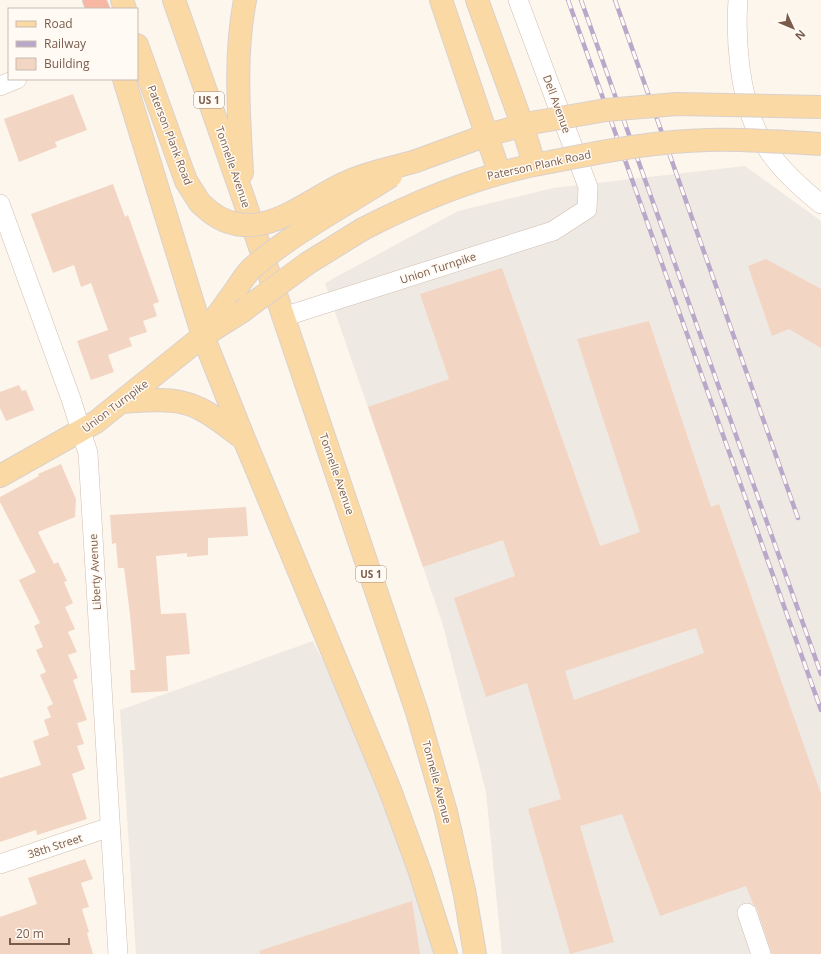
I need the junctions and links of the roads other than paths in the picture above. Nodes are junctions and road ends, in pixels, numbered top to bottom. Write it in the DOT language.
graph roads {
  1 [pos="174,0"];
  2 [pos="245,0"];
  3 [pos="441,0"];
  4 [pos="477,0"];
  5 [pos="518,0"];
  6 [pos="738,0"];
  7 [pos="138,48"];
  8 [pos="15,80"];
  9 [pos="124,80"];
  10 [pos="0,86"];
  11 [pos="821,107"];
  12 [pos="530,123"];
  13 [pos="487,135"];
  14 [pos="821,144"];
  15 [pos="416,161"];
  16 [pos="542,163"];
  17 [pos="499,172"];
  18 [pos="244,200"];
  19 [pos="0,204"];
  20 [pos="821,204"];
  21 [pos="587,209"];
  22 [pos="284,317"];
  23 [pos="203,336"];
  24 [pos="123,402"];
  25 [pos="82,431"];
  26 [pos="244,439"];
  27 [pos="0,476"];
  28 [pos="110,827"];
  29 [pos="0,864"];
  30 [pos="747,913"];
  31 [pos="118,954"];
  32 [pos="446,954"];
  33 [pos="476,954"];
  34 [pos="761,954"];
  1 -- 18 [label="main road, Tonnelle Avenue / US 1"];
  2 -- 18 [label="main road"];
  3 -- 13 [label="main road"];
  4 -- 12 [label="main road"];
  5 -- 21 [label="street, Dell Avenue"];
  6 -- 20 [label="street"];
  7 -- 15 [label="main road, Paterson Plank Road, bridge"];
  8 -- 10 [label="street"];
  9 -- 23 [label="main road"];
  11 -- 12 [label="main road, Paterson Plank Road, bridge"];
  12 -- 13 [label="main road, Paterson Plank Road"];
  12 -- 16 [label="main road"];
  13 -- 15 [label="main road, Paterson Plank Road"];
  13 -- 17 [label="main road"];
  14 -- 16 [label="main road, Paterson Plank Road, bridge"];
  15 -- 23 [label="main road, Paterson Plank Road, bridge"];
  16 -- 17 [label="main road, Paterson Plank Road"];
  17 -- 23 [label="main road, Paterson Plank Road, bridge"];
  18 -- 22 [label="main road, Tonnelle Avenue / US 1"];
  19 -- 25 [label="street, Liberty Avenue"];
  21 -- 22 [label="street, Union Turnpike"];
  22 -- 33 [label="main road, Tonnelle Avenue / US 1"];
  23 -- 24 [label="main road, Union Turnpike"];
  23 -- 26 [label="main road"];
  24 -- 25 [label="main road, Union Turnpike"];
  24 -- 26 [label="main road"];
  25 -- 27 [label="main road, Union Turnpike"];
  25 -- 28 [label="street, Liberty Avenue"];
  26 -- 32 [label="main road"];
  28 -- 29 [label="street, 38th Street"];
  28 -- 31 [label="street, Liberty Avenue"];
  30 -- 34 [label="street"];
}
